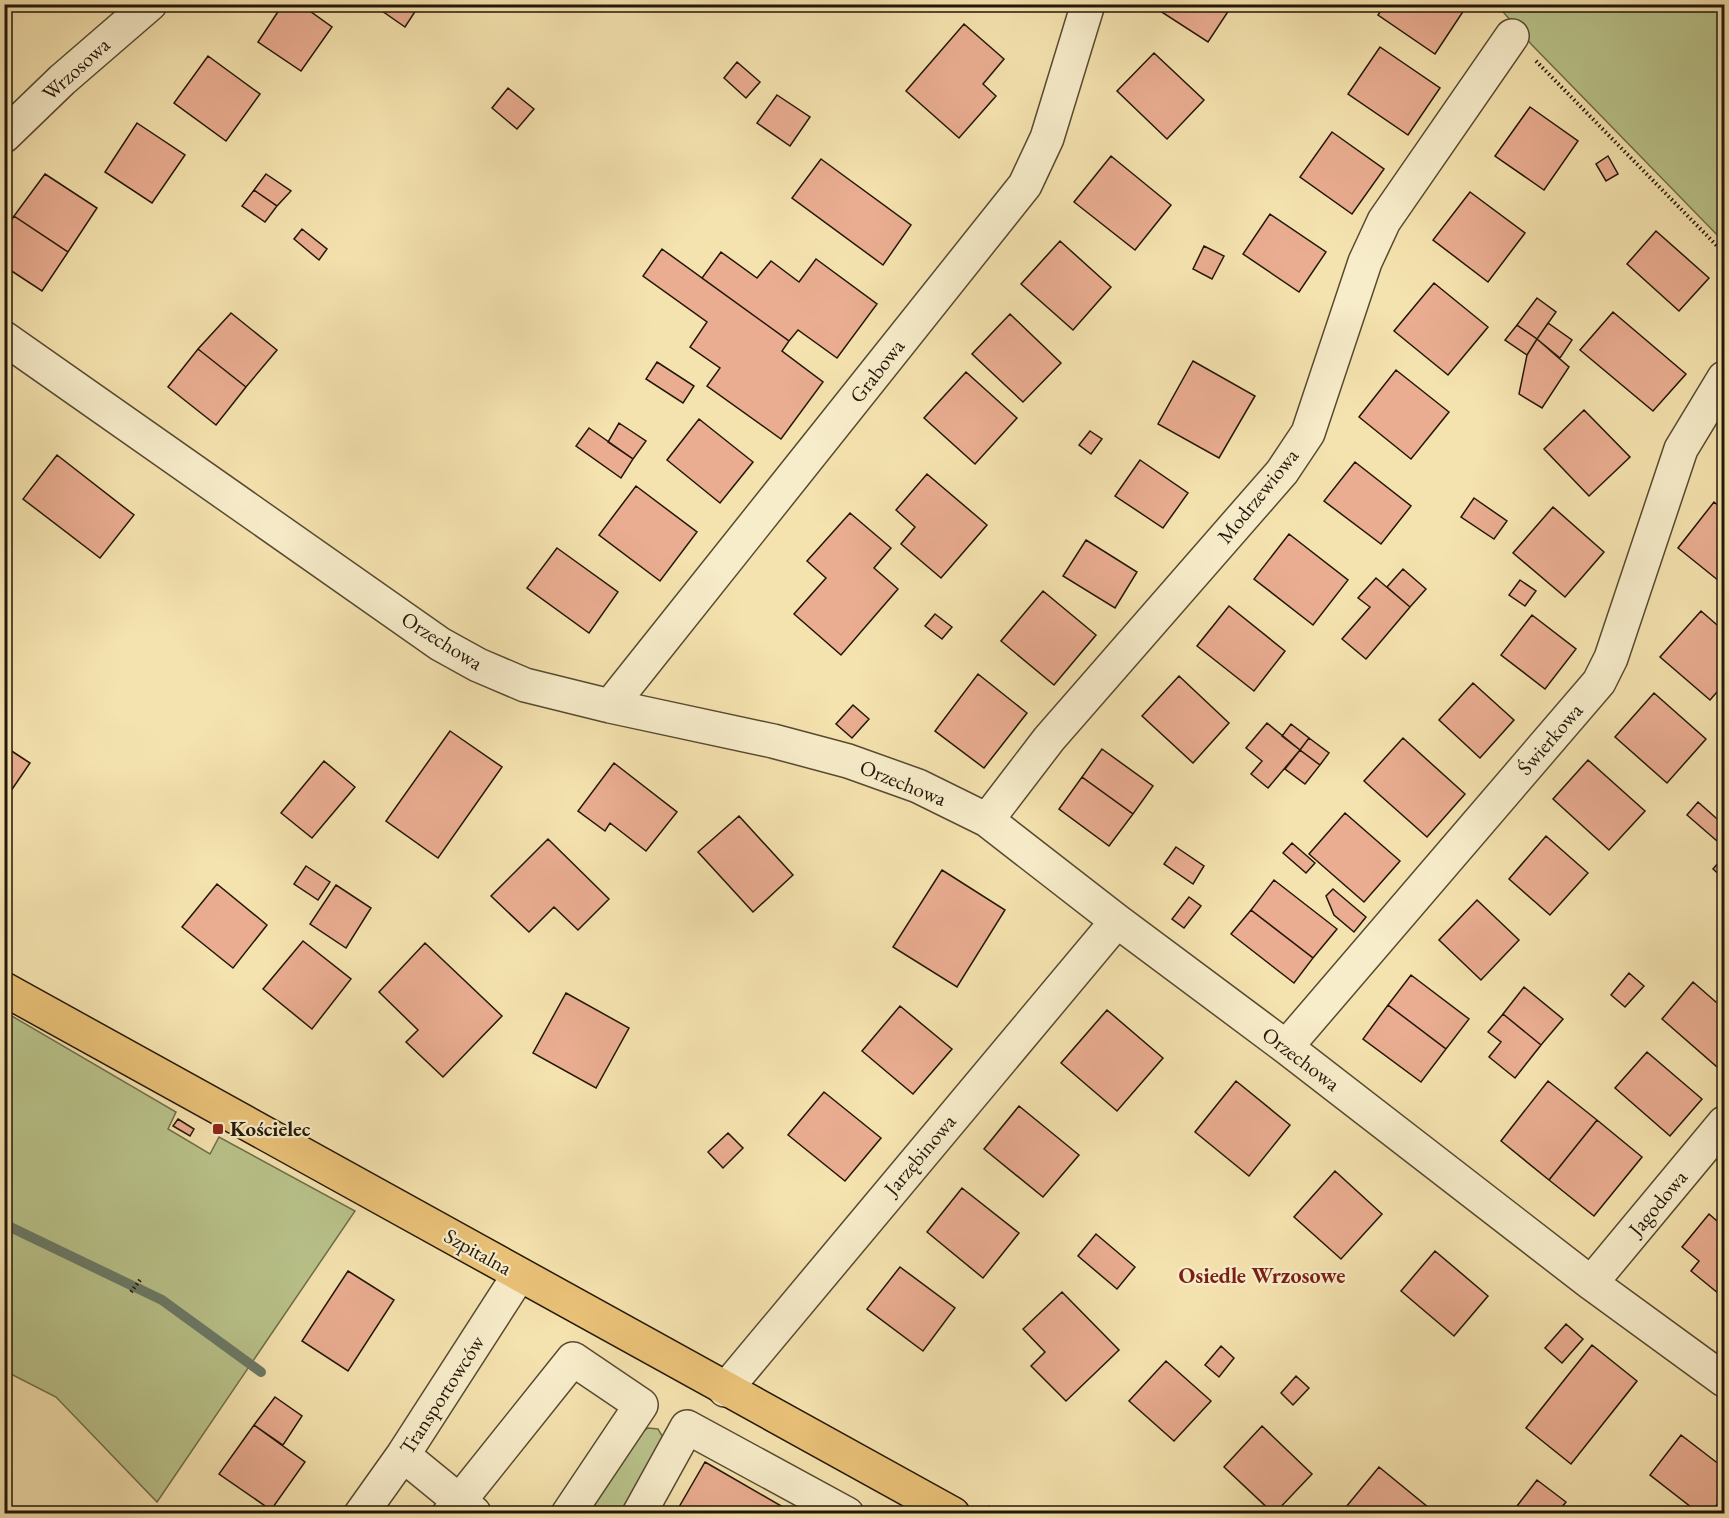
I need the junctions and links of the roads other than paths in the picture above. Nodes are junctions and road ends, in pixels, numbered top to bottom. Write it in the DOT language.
graph roads {
  1 [pos="150,4"];
  2 [pos="1088,4"];
  3 [pos="1512,36"];
  4 [pos="4,135"];
  5 [pos="4,338"];
  6 [pos="1725,378"];
  7 [pos="610,706"];
  8 [pos="987,820"];
  9 [pos="1117,921"];
  10 [pos="4,989"];
  11 [pos="1286,1047"];
  12 [pos="1725,1123"];
  13 [pos="519,1275"];
  14 [pos="1592,1283"];
  15 [pos="1725,1380"];
  16 [pos="725,1390"];
  17 [pos="403,1455"];
  18 [pos="460,1509"];
  19 [pos="361,1514"];
  20 [pos="568,1514"];
  21 [pos="639,1514"];
  22 [pos="847,1514"];
  23 [pos="953,1514"];
  1 -- 4 [label="street, Wrzosowa"];
  2 -- 7 [label="street, Grabowa"];
  3 -- 8 [label="street, Modrzewiowa"];
  5 -- 7 [label="street, Orzechowa"];
  6 -- 11 [label="street, Świerkowa"];
  7 -- 8 [label="street, Orzechowa"];
  8 -- 9 [label="street, Orzechowa"];
  9 -- 11 [label="street, Orzechowa"];
  9 -- 16 [label="street, Jarzębinowa"];
  10 -- 13 [label="main road, Szpitalna"];
  11 -- 14 [label="street, Orzechowa"];
  12 -- 14 [label="street, Jagodowa"];
  13 -- 16 [label="main road, Szpitalna"];
  13 -- 17 [label="street, Transportowców"];
  14 -- 15 [label="street, Orzechowa"];
  16 -- 23 [label="main road, Szpitalna"];
  17 -- 18 [label="street"];
  17 -- 19 [label="street, Transportowców"];
  18 -- 20 [label="street"];
  21 -- 22 [label="street"];
}
